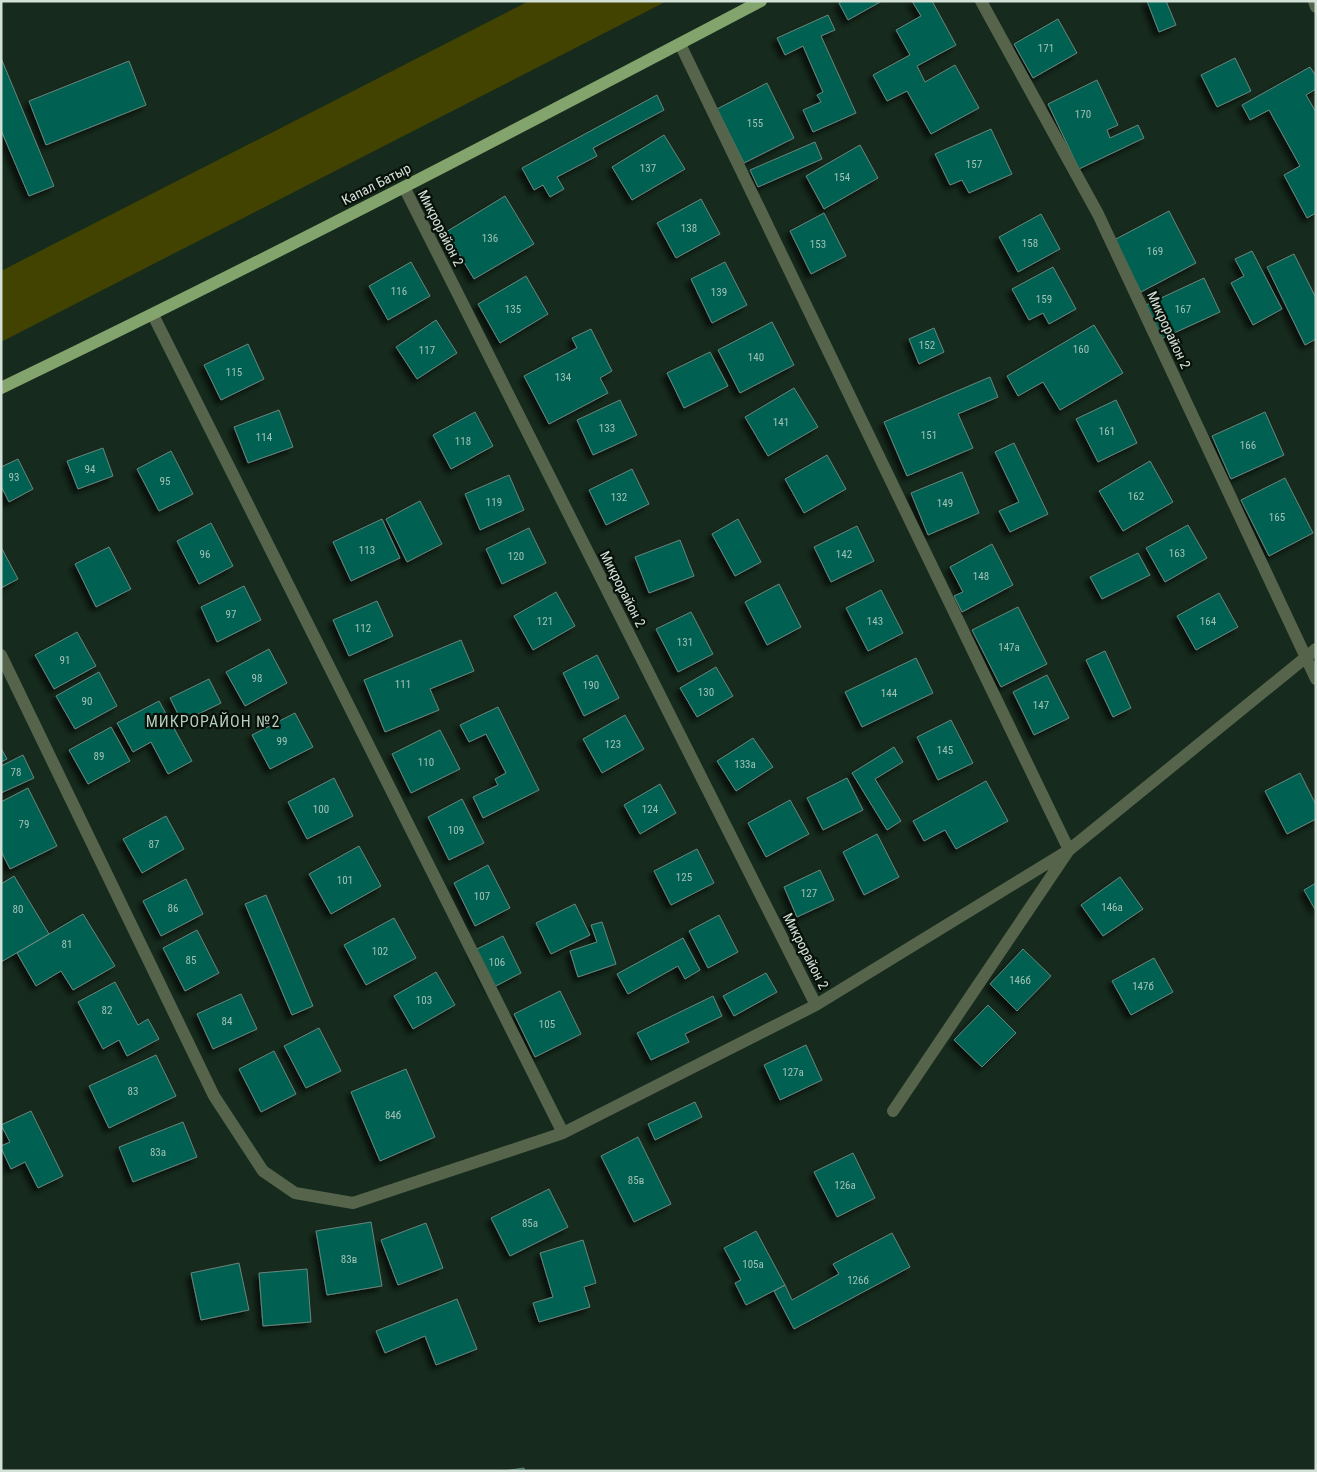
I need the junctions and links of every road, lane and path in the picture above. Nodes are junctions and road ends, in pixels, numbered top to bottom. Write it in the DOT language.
graph roads {
  1 [pos="761,1"];
  2 [pos="981,1"];
  3 [pos="1314,1"];
  4 [pos="1316,7"];
  5 [pos="680,44"];
  6 [pos="404,187"];
  7 [pos="153,315"];
  8 [pos="1,388"];
  9 [pos="1311,653"];
  10 [pos="1,655"];
  11 [pos="1316,679"];
  12 [pos="1069,850"];
  13 [pos="816,1005"];
  14 [pos="893,1111"];
  15 [pos="563,1133"];
  1 -- 5 [label="main road, Капал Батыр"];
  2 -- 9 [label="street, Микрорайон 2"];
  3 -- 4 [label="street"];
  5 -- 6 [label="main road, Капал Батыр"];
  5 -- 12 [label="street"];
  6 -- 7 [label="main road, Капал Батыр"];
  6 -- 13 [label="street, Микрорайон 2"];
  7 -- 8 [label="main road, Капал Батыр"];
  7 -- 15 [label="street"];
  9 -- 11 [label="street, Микрорайон 2"];
  9 -- 12 [label="street"];
  10 -- 15 [label="street"];
  12 -- 13 [label="street"];
  12 -- 14 [label="street"];
  13 -- 15 [label="street"];
}
